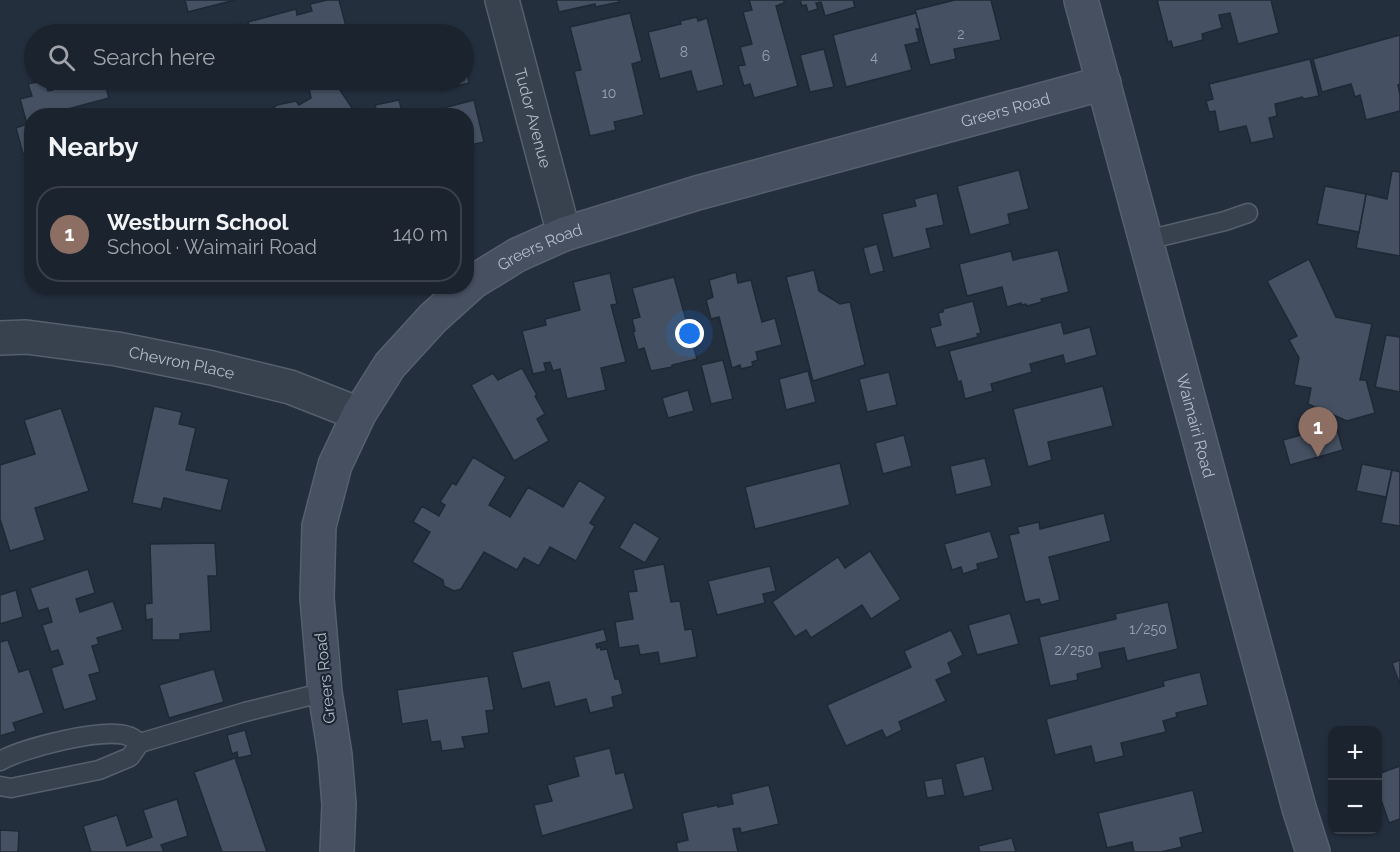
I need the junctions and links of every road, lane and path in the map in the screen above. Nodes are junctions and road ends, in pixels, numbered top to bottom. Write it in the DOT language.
graph roads {
  1 [pos="502,0"];
  2 [pos="1081,0"];
  3 [pos="1104,83"];
  4 [pos="1248,213"];
  5 [pos="564,234"];
  6 [pos="1148,240"];
  7 [pos="474,281"];
  8 [pos="460,294"];
  9 [pos="0,338"];
  10 [pos="359,414"];
  11 [pos="325,692"];
  12 [pos="140,743"];
  13 [pos="0,761"];
  14 [pos="0,786"];
  15 [pos="337,851"];
  16 [pos="1313,852"];
  1 -- 5 [label="street, Tudor Avenue"];
  2 -- 3 [label="street, Waimairi Road"];
  3 -- 5 [label="street, Greers Road"];
  3 -- 6 [label="street, Waimairi Road"];
  4 -- 6 [label="lane"];
  5 -- 7 [label="street, Greers Road"];
  6 -- 16 [label="street, Waimairi Road"];
  8 -- 10 [label="street, Greers Road"];
  9 -- 10 [label="street, Chevron Place"];
  10 -- 11 [label="street, Greers Road"];
  11 -- 12 [label="lane"];
  11 -- 15 [label="street, Greers Road"];
  12 -- 13 [label="lane"];
  12 -- 14 [label="lane"];
}
